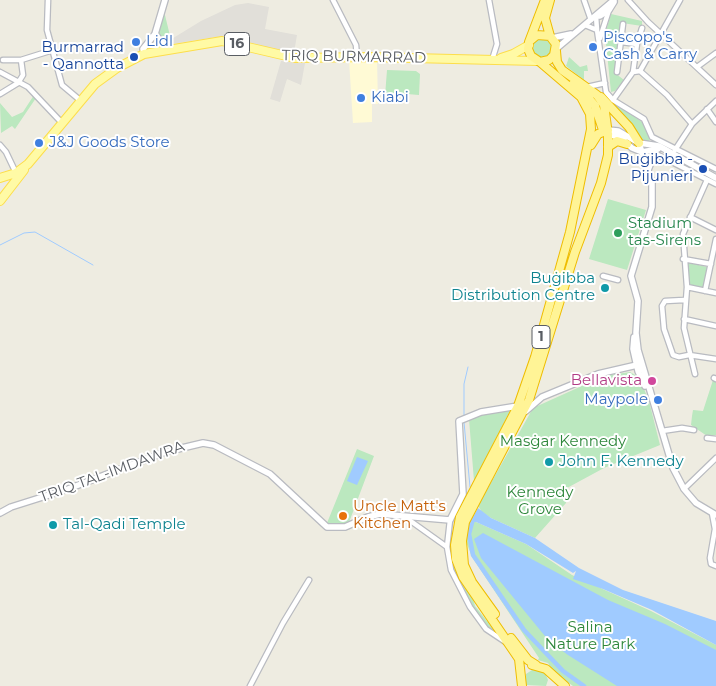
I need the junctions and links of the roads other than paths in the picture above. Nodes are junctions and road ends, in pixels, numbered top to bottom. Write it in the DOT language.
graph roads {
  1 [pos="48,0"];
  2 [pos="165,0"];
  3 [pos="333,0"];
  4 [pos="489,0"];
  5 [pos="545,0"];
  6 [pos="550,0"];
  7 [pos="584,0"];
  8 [pos="614,0"];
  9 [pos="628,0"];
  10 [pos="680,0"];
  11 [pos="609,10"];
  12 [pos="594,18"];
  13 [pos="602,24"];
  14 [pos="623,24"];
  15 [pos="585,25"];
  16 [pos="642,28"];
  17 [pos="597,30"];
  18 [pos="575,32"];
  19 [pos="155,34"];
  20 [pos="661,34"];
  21 [pos="551,37"];
  22 [pos="600,39"];
  23 [pos="530,42"];
  24 [pos="621,42"];
  25 [pos="637,44"];
  26 [pos="167,49"];
  27 [pos="53,50"];
  28 [pos="556,50"];
  29 [pos="716,53"];
  30 [pos="144,54"];
  31 [pos="357,57"];
  32 [pos="3,60"];
  33 [pos="21,60"];
  34 [pos="492,60"];
  35 [pos="538,61"];
  36 [pos="697,67"];
  37 [pos="640,71"];
  38 [pos="0,72"];
  39 [pos="617,72"];
  40 [pos="633,72"];
  41 [pos="558,76"];
  42 [pos="604,82"];
  43 [pos="18,83"];
  44 [pos="716,85"];
  45 [pos="587,87"];
  46 [pos="0,94"];
  47 [pos="597,95"];
  48 [pos="614,100"];
  49 [pos="81,101"];
  50 [pos="716,101"];
  51 [pos="707,108"];
  52 [pos="716,122"];
  53 [pos="63,124"];
  54 [pos="692,124"];
  55 [pos="607,131"];
  56 [pos="633,145"];
  57 [pos="1,146"];
  58 [pos="608,147"];
  59 [pos="663,150"];
  60 [pos="675,150"];
  61 [pos="643,155"];
  62 [pos="654,156"];
  63 [pos="28,164"];
  64 [pos="716,168"];
  65 [pos="648,169"];
  66 [pos="16,173"];
  67 [pos="0,178"];
  68 [pos="716,178"];
  69 [pos="707,180"];
  70 [pos="716,184"];
  71 [pos="580,186"];
  72 [pos="0,201"];
  73 [pos="690,216"];
  74 [pos="716,230"];
  75 [pos="716,239"];
  76 [pos="683,259"];
  77 [pos="711,264"];
  78 [pos="603,276"];
  79 [pos="618,280"];
  80 [pos="687,287"];
  81 [pos="705,291"];
  82 [pos="716,294"];
  83 [pos="684,300"];
  84 [pos="684,319"];
  85 [pos="716,326"];
  86 [pos="636,333"];
  87 [pos="689,354"];
  88 [pos="716,359"];
  89 [pos="640,368"];
  90 [pos="695,374"];
  91 [pos="532,391"];
  92 [pos="542,397"];
  93 [pos="518,406"];
  94 [pos="524,413"];
  95 [pos="662,430"];
  96 [pos="694,430"];
  97 [pos="707,438"];
  98 [pos="716,439"];
  99 [pos="716,458"];
  100 [pos="684,488"];
  101 [pos="0,513"];
  102 [pos="714,514"];
  103 [pos="405,516"];
  104 [pos="450,520"];
  105 [pos="462,520"];
  106 [pos="447,547"];
  107 [pos="716,566"];
  108 [pos="309,580"];
  109 [pos="510,644"];
  110 [pos="536,665"];
  111 [pos="549,672"];
  112 [pos="521,676"];
  113 [pos="550,685"];
  114 [pos="250,686"];
  115 [pos="522,686"];
  116 [pos="565,686"];
  1 -- 27 [label="street"];
  2 -- 19 [label="street"];
  3 -- 31 [label="street"];
  4 -- 34 [label="street"];
  5 -- 23 [label="highway"];
  6 -- 21 [label="highway, 1"];
  7 -- 12 [label="street"];
  8 -- 11 [label="street"];
  8 -- 12 [label="street"];
  9 -- 20 [label="street"];
  10 -- 20 [label="street"];
  11 -- 12 [label="street"];
  11 -- 13 [label="street"];
  12 -- 13 [label="street"];
  12 -- 15 [label="street"];
  12 -- 17 [label="street"];
  13 -- 22 [label="street"];
  14 -- 24 [label="street"];
  15 -- 17 [label="street"];
  15 -- 18 [label="street"];
  16 -- 25 [label="street"];
  17 -- 22 [label="street"];
  18 -- 21 [label="street"];
  18 -- 28 [label="street"];
  19 -- 26 [label="street"];
  19 -- 30 [label="street"];
  20 -- 36 [label="street"];
  20 -- 37 [label="street"];
  21 -- 23 [label="highway"];
  21 -- 28 [label="highway, 1"];
  22 -- 42 [label="street"];
  23 -- 34 [label="main road, TRIQ BURMARRAD / 16"];
  23 -- 35 [label="highway, 1"];
  24 -- 25 [label="street"];
  24 -- 39 [label="street"];
  25 -- 40 [label="street"];
  26 -- 30 [label="main road, TRIQ BURMARRAD / 16"];
  26 -- 31 [label="main road, TRIQ BURMARRAD / 16"];
  27 -- 33 [label="street"];
  27 -- 49 [label="street"];
  28 -- 35 [label="highway"];
  28 -- 45 [label="highway, 1"];
  29 -- 36 [label="street"];
  30 -- 49 [label="main road, TRIQ BURMARRAD / 16"];
  31 -- 34 [label="main road, TRIQ BURMARRAD / 16"];
  32 -- 33 [label="street"];
  33 -- 43 [label="street"];
  34 -- 35 [label="main road, TRIQ BURMARRAD / 16"];
  35 -- 41 [label="highway, 1"];
  36 -- 44 [label="street"];
  37 -- 40 [label="street"];
  37 -- 54 [label="street"];
  38 -- 43 [label="street"];
  40 -- 48 [label="street"];
  41 -- 55 [label="highway"];
  41 -- 71 [label="highway, 1"];
  42 -- 45 [label="street"];
  42 -- 48 [label="street"];
  43 -- 46 [label="street"];
  43 -- 53 [label="street"];
  45 -- 47 [label="highway, 1"];
  47 -- 55 [label="highway, 1"];
  47 -- 56 [label="highway"];
  48 -- 60 [label="street"];
  49 -- 53 [label="main road, TRIQ BURMARRAD / 16"];
  50 -- 51 [label="street"];
  51 -- 52 [label="street"];
  51 -- 54 [label="street"];
  53 -- 63 [label="main road, TRIQ BURMARRAD / 16"];
  54 -- 60 [label="street"];
  55 -- 56 [label="street"];
  55 -- 56 [label="street"];
  55 -- 58 [label="highway, 1"];
  55 -- 71 [label="highway"];
  56 -- 58 [label="highway"];
  56 -- 59 [label="street"];
  56 -- 61 [label="street"];
  57 -- 66 [label="street"];
  58 -- 91 [label="highway, 1"];
  59 -- 61 [label="street"];
  59 -- 68 [label="street"];
  60 -- 64 [label="street"];
  61 -- 62 [label="street"];
  61 -- 65 [label="street"];
  62 -- 65 [label="street"];
  62 -- 69 [label="street"];
  63 -- 66 [label="main road, TRIQ BURMARRAD / 16"];
  63 -- 72 [label="main road, 16"];
  65 -- 86 [label="street"];
  66 -- 67 [label="main road, TRIQ BURMARRAD / 16"];
  69 -- 70 [label="street"];
  69 -- 73 [label="street"];
  71 -- 93 [label="highway, 1"];
  73 -- 74 [label="street"];
  73 -- 76 [label="street"];
  75 -- 77 [label="street"];
  76 -- 77 [label="street"];
  76 -- 80 [label="street"];
  77 -- 81 [label="street"];
  78 -- 79 [label="street"];
  80 -- 81 [label="street"];
  80 -- 83 [label="street"];
  81 -- 82 [label="street"];
  83 -- 84 [label="street"];
  83 -- 87 [label="street"];
  84 -- 85 [label="street"];
  84 -- 87 [label="street"];
  86 -- 89 [label="street"];
  86 -- 89 [label="street"];
  87 -- 88 [label="street"];
  87 -- 90 [label="street"];
  89 -- 92 [label="street"];
  89 -- 95 [label="street"];
  91 -- 92 [label="street"];
  91 -- 94 [label="highway, 1"];
  92 -- 94 [label="street"];
  93 -- 104 [label="street"];
  93 -- 105 [label="highway, 1"];
  94 -- 105 [label="highway, 1"];
  95 -- 96 [label="street"];
  95 -- 100 [label="street"];
  97 -- 98 [label="street"];
  99 -- 100 [label="street"];
  100 -- 102 [label="street"];
  101 -- 103 [label="street, TRIQ TAL-IMDAWRA"];
  102 -- 107 [label="street"];
  103 -- 104 [label="street, TRIQ TAL-IMDAWRA"];
  103 -- 106 [label="street"];
  104 -- 106 [label="street"];
  105 -- 109 [label="highway, 1"];
  105 -- 110 [label="highway, 1"];
  106 -- 109 [label="street"];
  108 -- 114 [label="street"];
  109 -- 112 [label="highway, 1"];
  110 -- 111 [label="highway, 1"];
  110 -- 112 [label="highway"];
  111 -- 113 [label="highway"];
  111 -- 116 [label="highway, 1"];
  112 -- 115 [label="highway, 1"];
}
